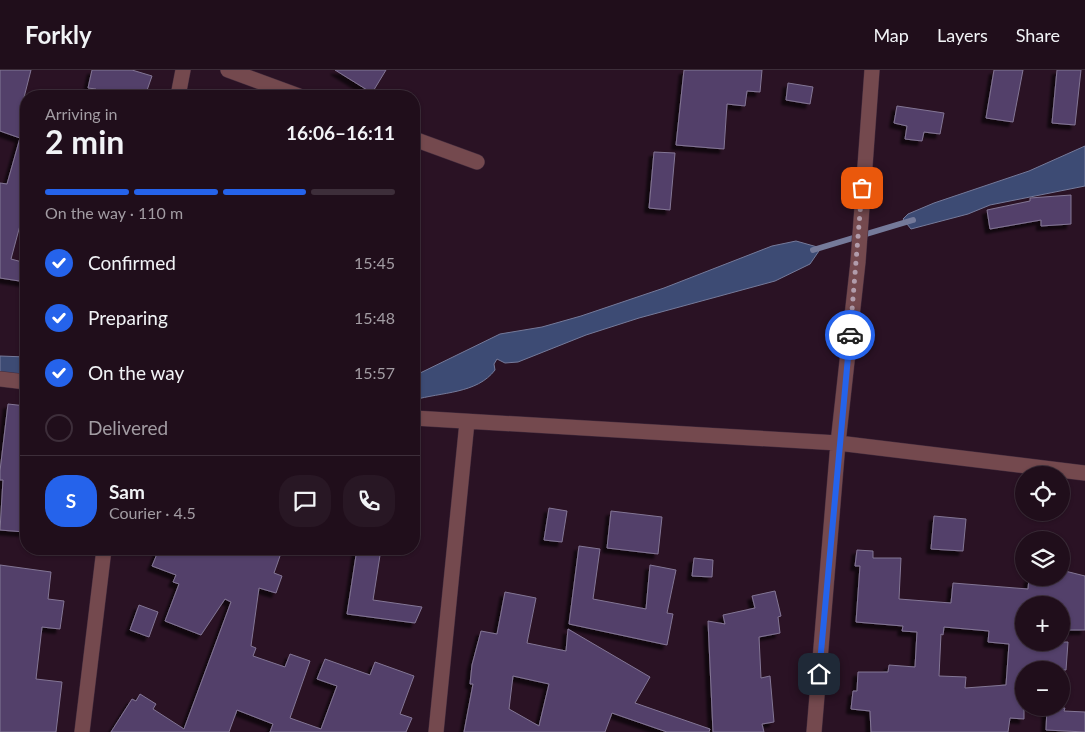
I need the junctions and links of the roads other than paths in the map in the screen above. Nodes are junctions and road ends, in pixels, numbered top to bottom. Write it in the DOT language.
graph roads {
  1 [pos="183,70"];
  2 [pos="228,70"];
  3 [pos="872,70"];
  4 [pos="179,90"];
  5 [pos="283,90"];
  6 [pos="420,140"];
  7 [pos="477,162"];
  8 [pos="0,379"];
  9 [pos="20,381"];
  10 [pos="420,418"];
  11 [pos="467,422"];
  12 [pos="838,443"];
  13 [pos="1085,473"];
  14 [pos="103,555"];
  15 [pos="82,732"];
  16 [pos="436,732"];
  17 [pos="814,732"];
  1 -- 4 [label="street"];
  2 -- 5 [label="street"];
  3 -- 12 [label="street"];
  6 -- 7 [label="street"];
  8 -- 9 [label="street"];
  10 -- 11 [label="street"];
  11 -- 12 [label="street"];
  11 -- 16 [label="street"];
  12 -- 13 [label="street"];
  12 -- 17 [label="street"];
  14 -- 15 [label="street"];
}
